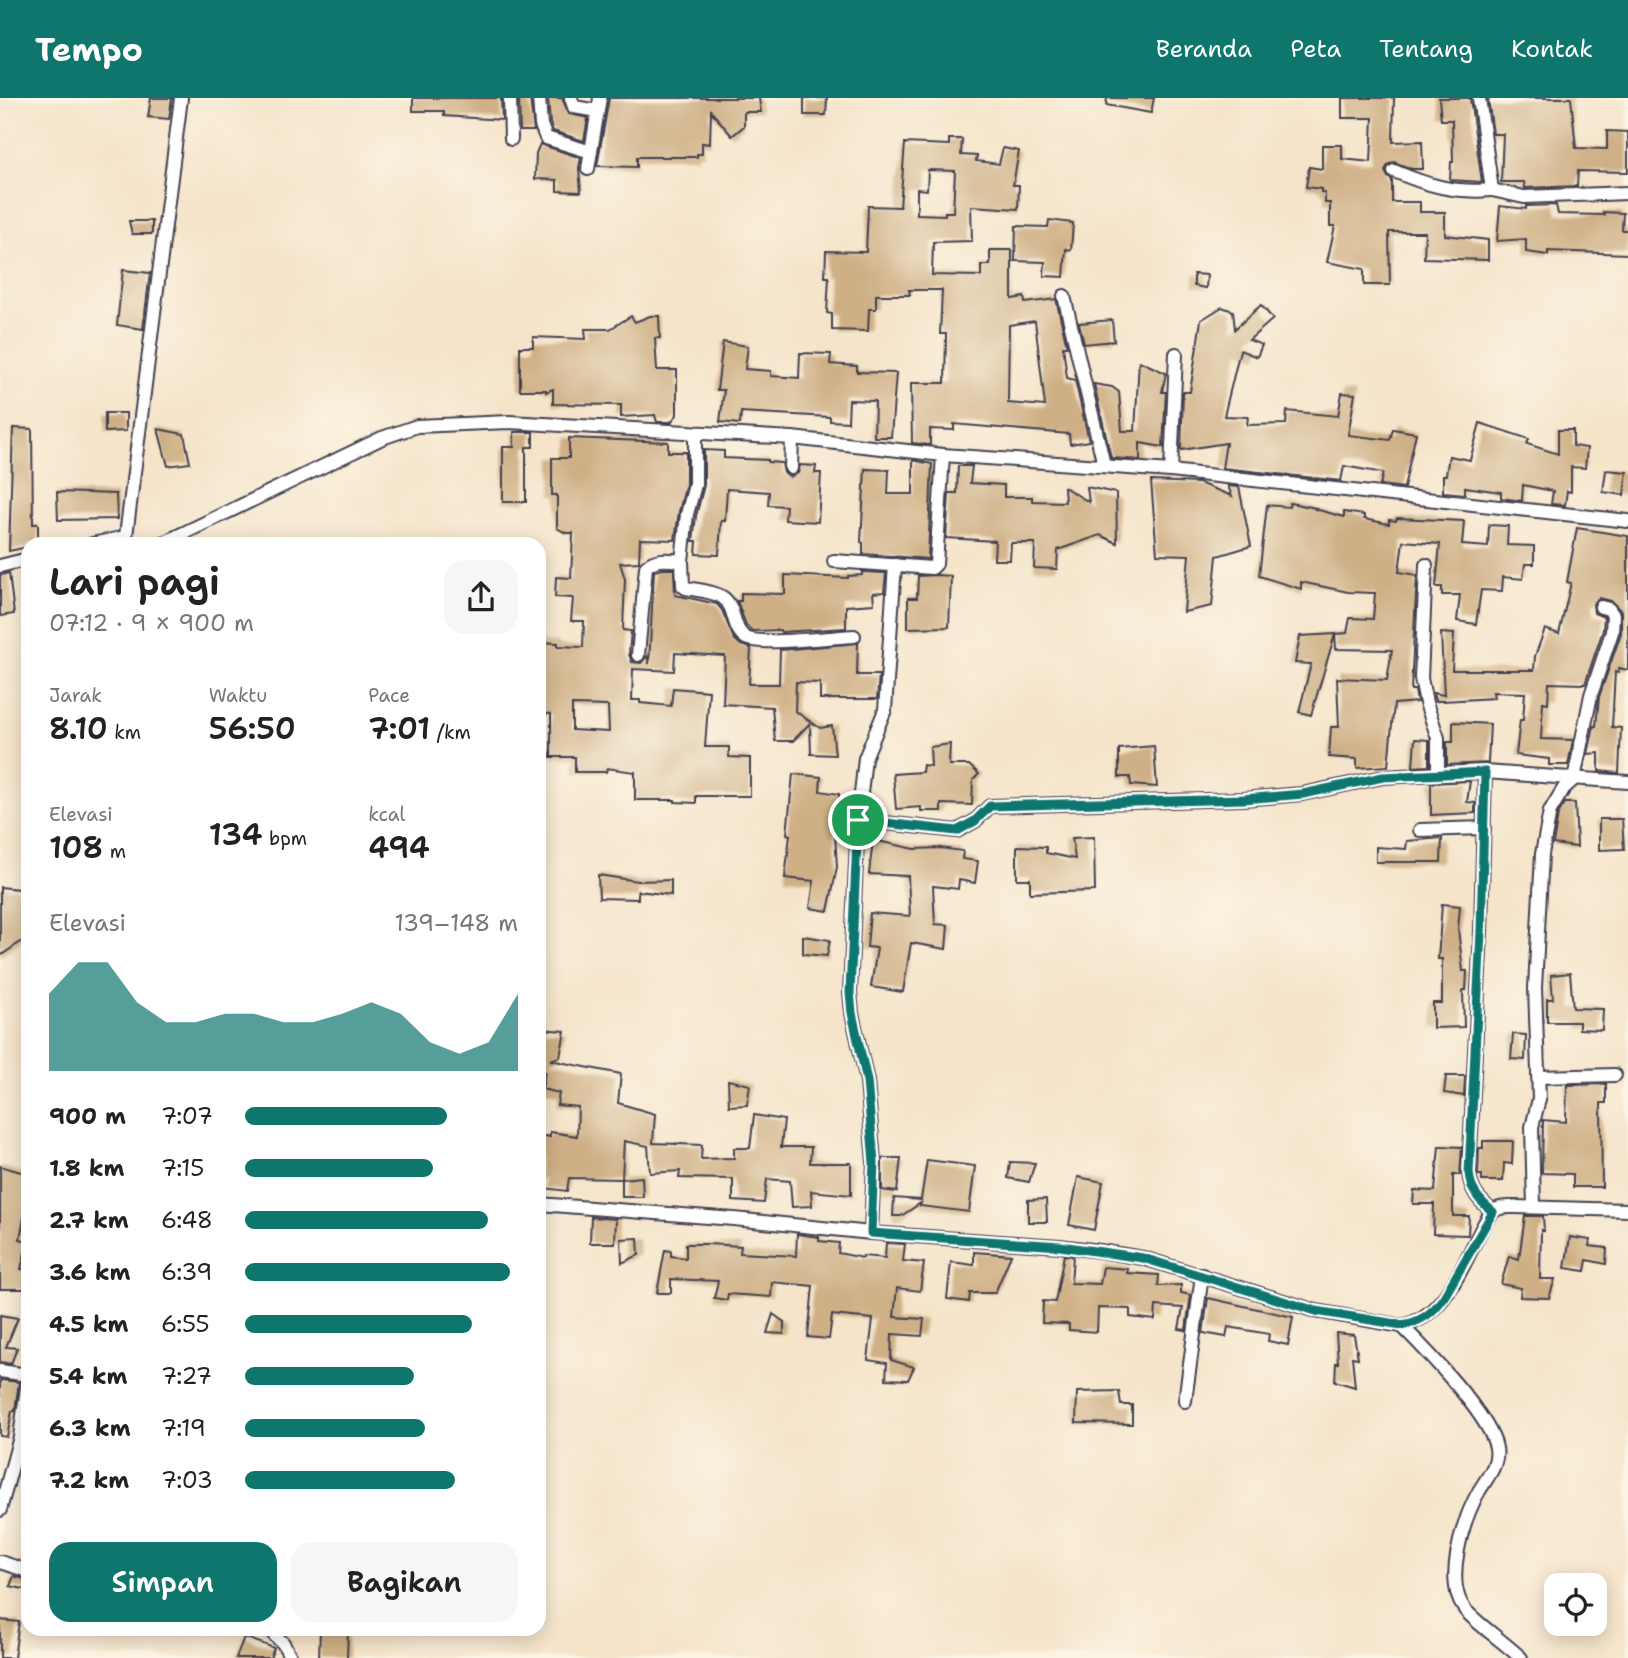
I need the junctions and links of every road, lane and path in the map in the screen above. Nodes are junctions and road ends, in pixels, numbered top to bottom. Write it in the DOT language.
graph roads {
  1 [pos="181,98"];
  2 [pos="510,98"];
  3 [pos="539,98"];
  4 [pos="571,98"];
  5 [pos="1479,98"];
  6 [pos="599,104"];
  7 [pos="511,139"];
  8 [pos="591,152"];
  9 [pos="588,169"];
  10 [pos="1394,171"];
  11 [pos="1492,190"];
  12 [pos="1628,193"];
  13 [pos="1064,296"];
  14 [pos="1176,354"];
  15 [pos="695,434"];
  16 [pos="792,438"];
  17 [pos="943,455"];
  18 [pos="1104,465"];
  19 [pos="791,468"];
  20 [pos="1171,471"];
  21 [pos="1628,522"];
  22 [pos="126,537"];
  23 [pos="176,537"];
  24 [pos="21,561"];
  25 [pos="682,561"];
  26 [pos="834,561"];
  27 [pos="894,565"];
  28 [pos="1426,565"];
  29 [pos="0,566"];
  30 [pos="1601,607"];
  31 [pos="854,636"];
  32 [pos="638,655"];
  33 [pos="1485,772"];
  34 [pos="1438,774"];
  35 [pos="1574,779"];
  36 [pos="1628,782"];
  37 [pos="858,820"];
  38 [pos="1484,828"];
  39 [pos="1420,830"];
  40 [pos="1615,1075"];
  41 [pos="1539,1077"];
  42 [pos="546,1205"];
  43 [pos="1534,1207"];
  44 [pos="1628,1210"];
  45 [pos="1493,1212"];
  46 [pos="871,1233"];
  47 [pos="1202,1275"];
  48 [pos="1402,1325"];
  49 [pos="0,1371"];
  50 [pos="21,1376"];
  51 [pos="1185,1401"];
  52 [pos="21,1430"];
  53 [pos="0,1510"];
  54 [pos="0,1562"];
  55 [pos="21,1569"];
  56 [pos="276,1636"];
  57 [pos="291,1658"];
  58 [pos="1521,1658"];
  1 -- 22 [label="street"];
  2 -- 7 [label="street"];
  3 -- 8 [label="street"];
  4 -- 6 [label="street"];
  5 -- 11 [label="street"];
  6 -- 8 [label="street"];
  8 -- 9 [label="street"];
  10 -- 11 [label="street"];
  11 -- 12 [label="street"];
  13 -- 18 [label="street"];
  14 -- 20 [label="street"];
  15 -- 16 [label="street"];
  15 -- 23 [label="street"];
  15 -- 25 [label="street"];
  16 -- 17 [label="street"];
  16 -- 19 [label="street"];
  17 -- 18 [label="street"];
  17 -- 27 [label="street"];
  18 -- 20 [label="street"];
  20 -- 21 [label="street"];
  24 -- 29 [label="street"];
  25 -- 31 [label="street"];
  25 -- 32 [label="street"];
  26 -- 27 [label="street"];
  27 -- 37 [label="street"];
  28 -- 34 [label="street"];
  30 -- 35 [label="street"];
  33 -- 34 [label="street"];
  33 -- 35 [label="street"];
  33 -- 38 [label="street"];
  34 -- 37 [label="street"];
  35 -- 36 [label="street"];
  35 -- 41 [label="street"];
  37 -- 46 [label="street"];
  38 -- 39 [label="street"];
  38 -- 45 [label="street"];
  40 -- 41 [label="street"];
  41 -- 43 [label="street"];
  42 -- 46 [label="street"];
  43 -- 44 [label="street"];
  43 -- 45 [label="street"];
  45 -- 48 [label="street"];
  46 -- 47 [label="street"];
  47 -- 48 [label="street"];
  47 -- 51 [label="street"];
  48 -- 58 [label="street"];
  49 -- 50 [label="street"];
  52 -- 53 [label="street"];
  54 -- 55 [label="street"];
  56 -- 57 [label="street"];
}
